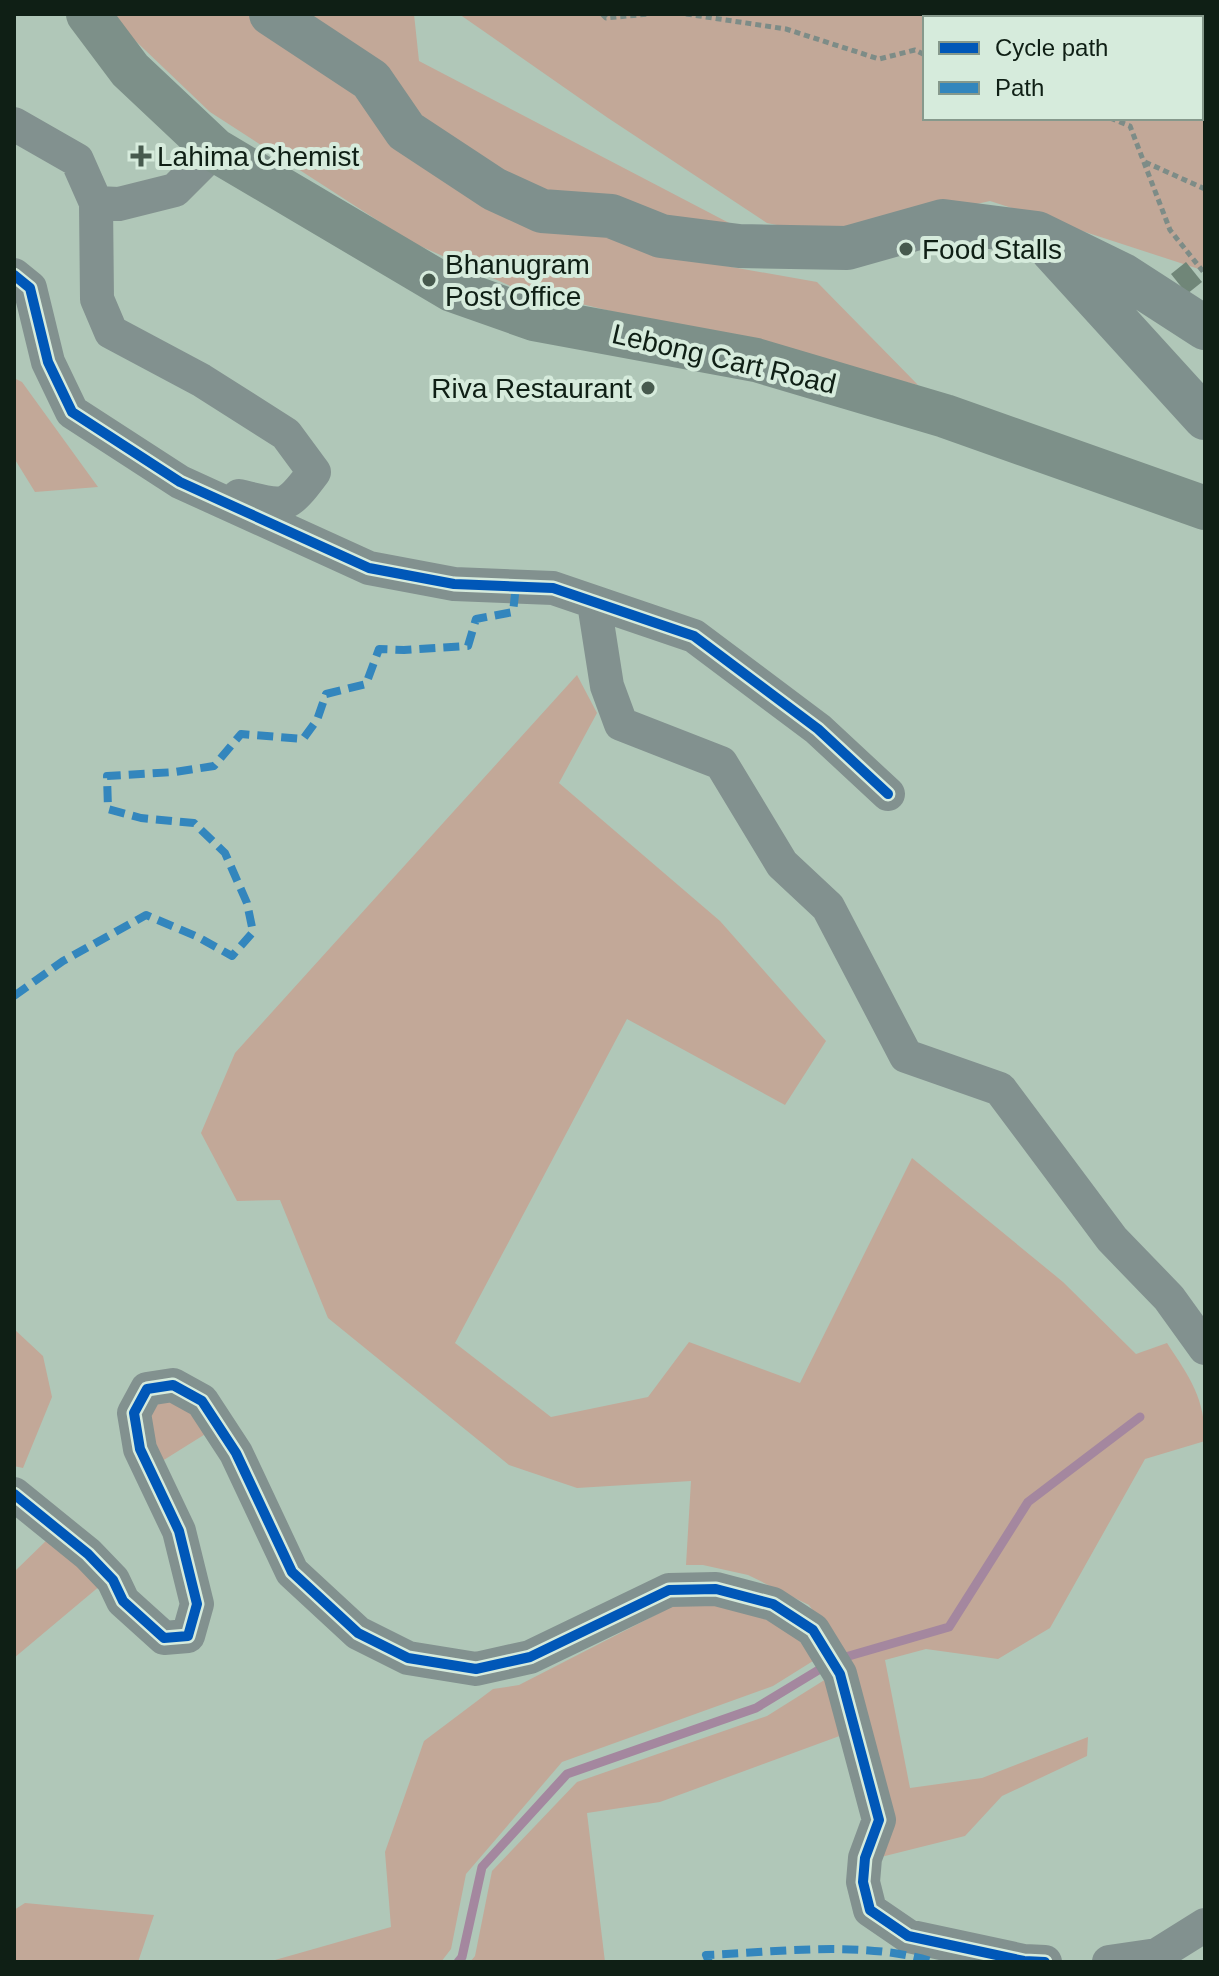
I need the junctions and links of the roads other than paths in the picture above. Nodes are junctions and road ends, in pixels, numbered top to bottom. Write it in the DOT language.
graph roads {
  1 [pos="88,14"];
  2 [pos="271,14"];
  3 [pos="14,124"];
  4 [pos="215,150"];
  5 [pos="96,203"];
  6 [pos="1037,233"];
  7 [pos="14,275"];
  8 [pos="1205,328"];
  9 [pos="1205,418"];
  10 [pos="180,482"];
  11 [pos="1205,508"];
  12 [pos="594,603"];
  13 [pos="888,794"];
  14 [pos="1205,1348"];
  15 [pos="14,1494"];
  16 [pos="1205,1925"];
  17 [pos="1045,1962"];
  18 [pos="1109,1962"];
  1 -- 4 [label="highway, Lebong Cart Road"];
  2 -- 6 [label="main road"];
  3 -- 5 [label="street"];
  4 -- 5 [label="street"];
  4 -- 11 [label="highway, Lebong Cart Road"];
  5 -- 10 [label="street"];
  6 -- 8 [label="main road"];
  6 -- 9 [label="main road"];
  7 -- 10 [label="street"];
  10 -- 12 [label="street"];
  12 -- 13 [label="street"];
  12 -- 14 [label="street"];
  15 -- 17 [label="street"];
  16 -- 18 [label="street"];
}
